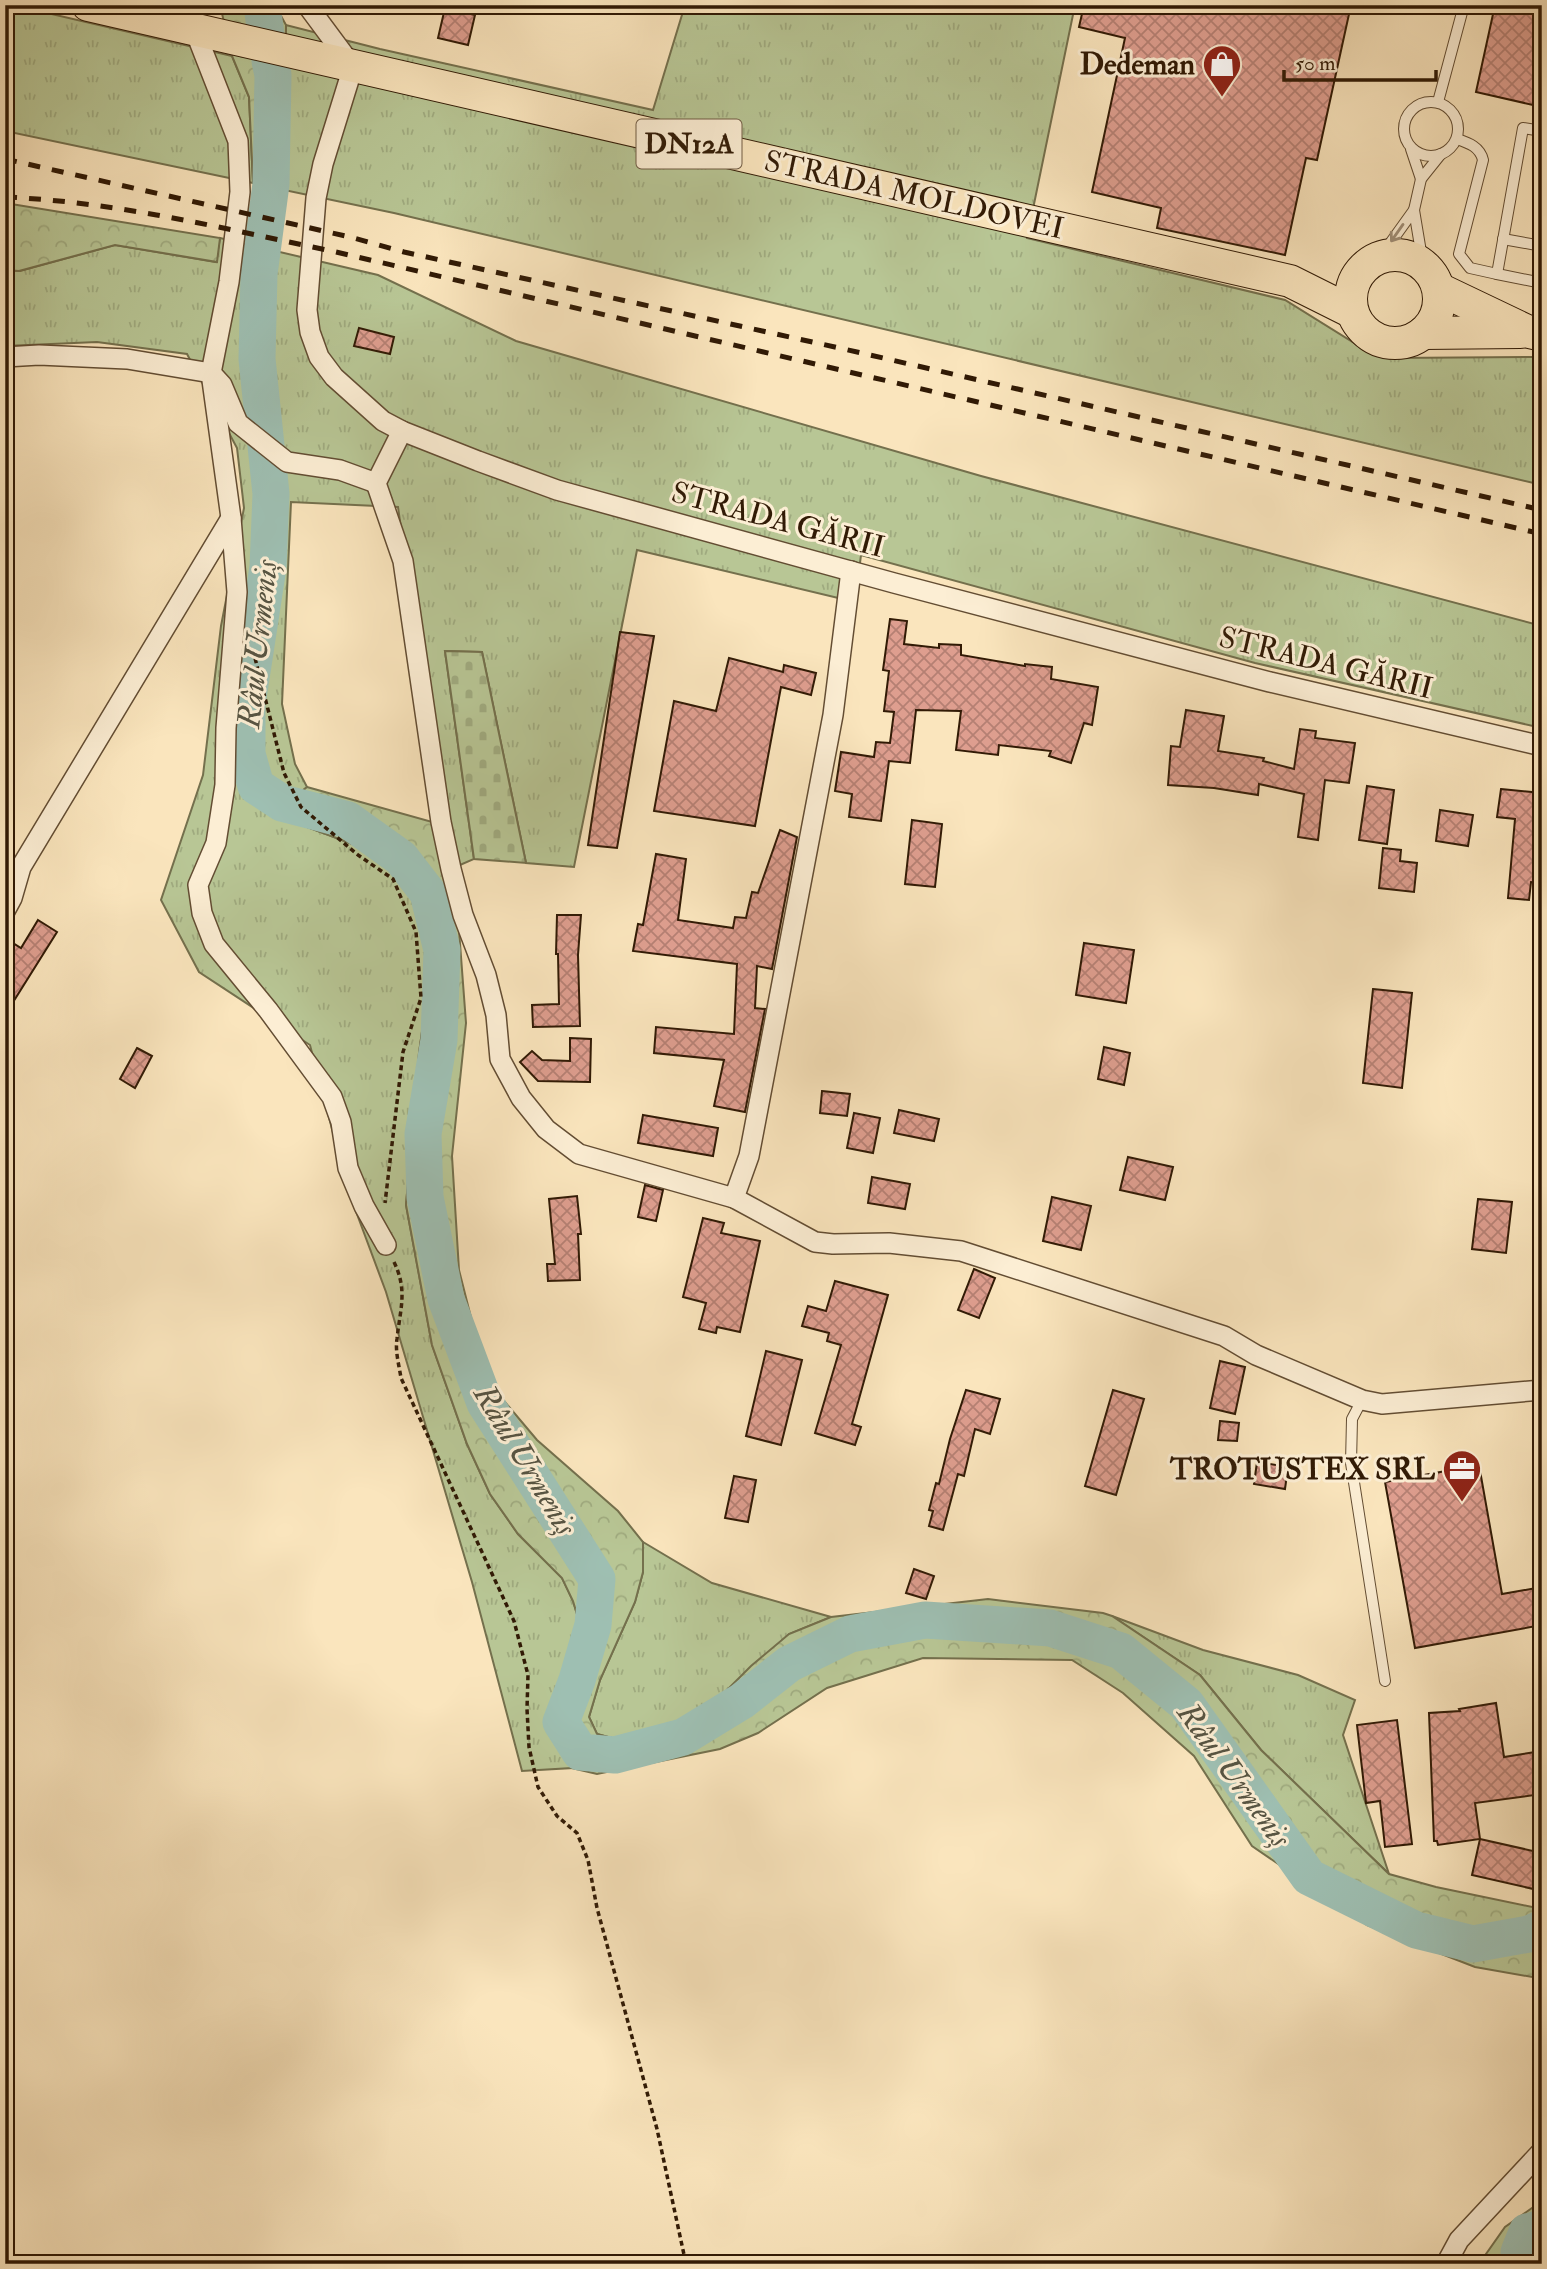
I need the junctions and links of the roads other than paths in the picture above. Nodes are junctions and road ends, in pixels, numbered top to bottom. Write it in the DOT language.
graph roads {
  1 [pos="88,5"];
  2 [pos="307,5"];
  3 [pos="1464,5"];
  4 [pos="195,31"];
  5 [pos="353,68"];
  6 [pos="1438,102"];
  7 [pos="1542,131"];
  8 [pos="1457,139"];
  9 [pos="1411,148"];
  10 [pos="1441,154"];
  11 [pos="1421,179"];
  12 [pos="1414,210"];
  13 [pos="1503,239"];
  14 [pos="1542,246"];
  15 [pos="1371,264"];
  16 [pos="1497,274"];
  17 [pos="1431,277"];
  18 [pos="1290,281"];
  19 [pos="1542,283"];
  20 [pos="1352,312"];
  21 [pos="1423,333"];
  22 [pos="1535,333"];
  23 [pos="5,357"];
  24 [pos="211,373"];
  25 [pos="402,431"];
  26 [pos="376,483"];
  27 [pos="231,518"];
  28 [pos="851,571"];
  29 [pos="1542,746"];
  30 [pos="5,911"];
  31 [pos="734,1198"];
  32 [pos="386,1245"];
  33 [pos="1542,1390"];
  34 [pos="1362,1401"];
  35 [pos="1385,1681"];
  36 [pos="1542,2151"];
  37 [pos="1446,2264"];
  1 -- 4 [label="main road, STRADA MOLDOVEI / DN12A"];
  2 -- 5 [label="street"];
  3 -- 6 [label="lane"];
  4 -- 5 [label="main road, STRADA MOLDOVEI / DN12A"];
  4 -- 24 [label="street"];
  5 -- 18 [label="main road, STRADA MOLDOVEI / DN12A"];
  5 -- 25 [label="street, STRADA GĂRII"];
  6 -- 8 [label="lane"];
  6 -- 9 [label="lane"];
  7 -- 13 [label="lane"];
  8 -- 10 [label="lane"];
  8 -- 16 [label="lane"];
  9 -- 10 [label="lane"];
  9 -- 11 [label="lane"];
  10 -- 11 [label="lane"];
  11 -- 12 [label="lane"];
  12 -- 15 [label="lane, one-way"];
  12 -- 17 [label="lane"];
  13 -- 14 [label="lane"];
  13 -- 16 [label="lane"];
  15 -- 17 [label="main road"];
  15 -- 18 [label="main road, STRADA MOLDOVEI"];
  15 -- 20 [label="main road"];
  16 -- 19 [label="lane"];
  17 -- 21 [label="main road"];
  17 -- 22 [label="main road"];
  18 -- 20 [label="main road, STRADA MOLDOVEI"];
  20 -- 21 [label="main road"];
  21 -- 22 [label="main road"];
  23 -- 24 [label="street"];
  24 -- 26 [label="street"];
  24 -- 27 [label="street"];
  25 -- 26 [label="street"];
  25 -- 28 [label="street, STRADA GĂRII"];
  26 -- 31 [label="street"];
  27 -- 30 [label="street"];
  27 -- 32 [label="street"];
  28 -- 29 [label="street, STRADA GĂRII"];
  28 -- 31 [label="street"];
  31 -- 34 [label="street"];
  33 -- 34 [label="street"];
  34 -- 35 [label="lane"];
  36 -- 37 [label="street"];
}
